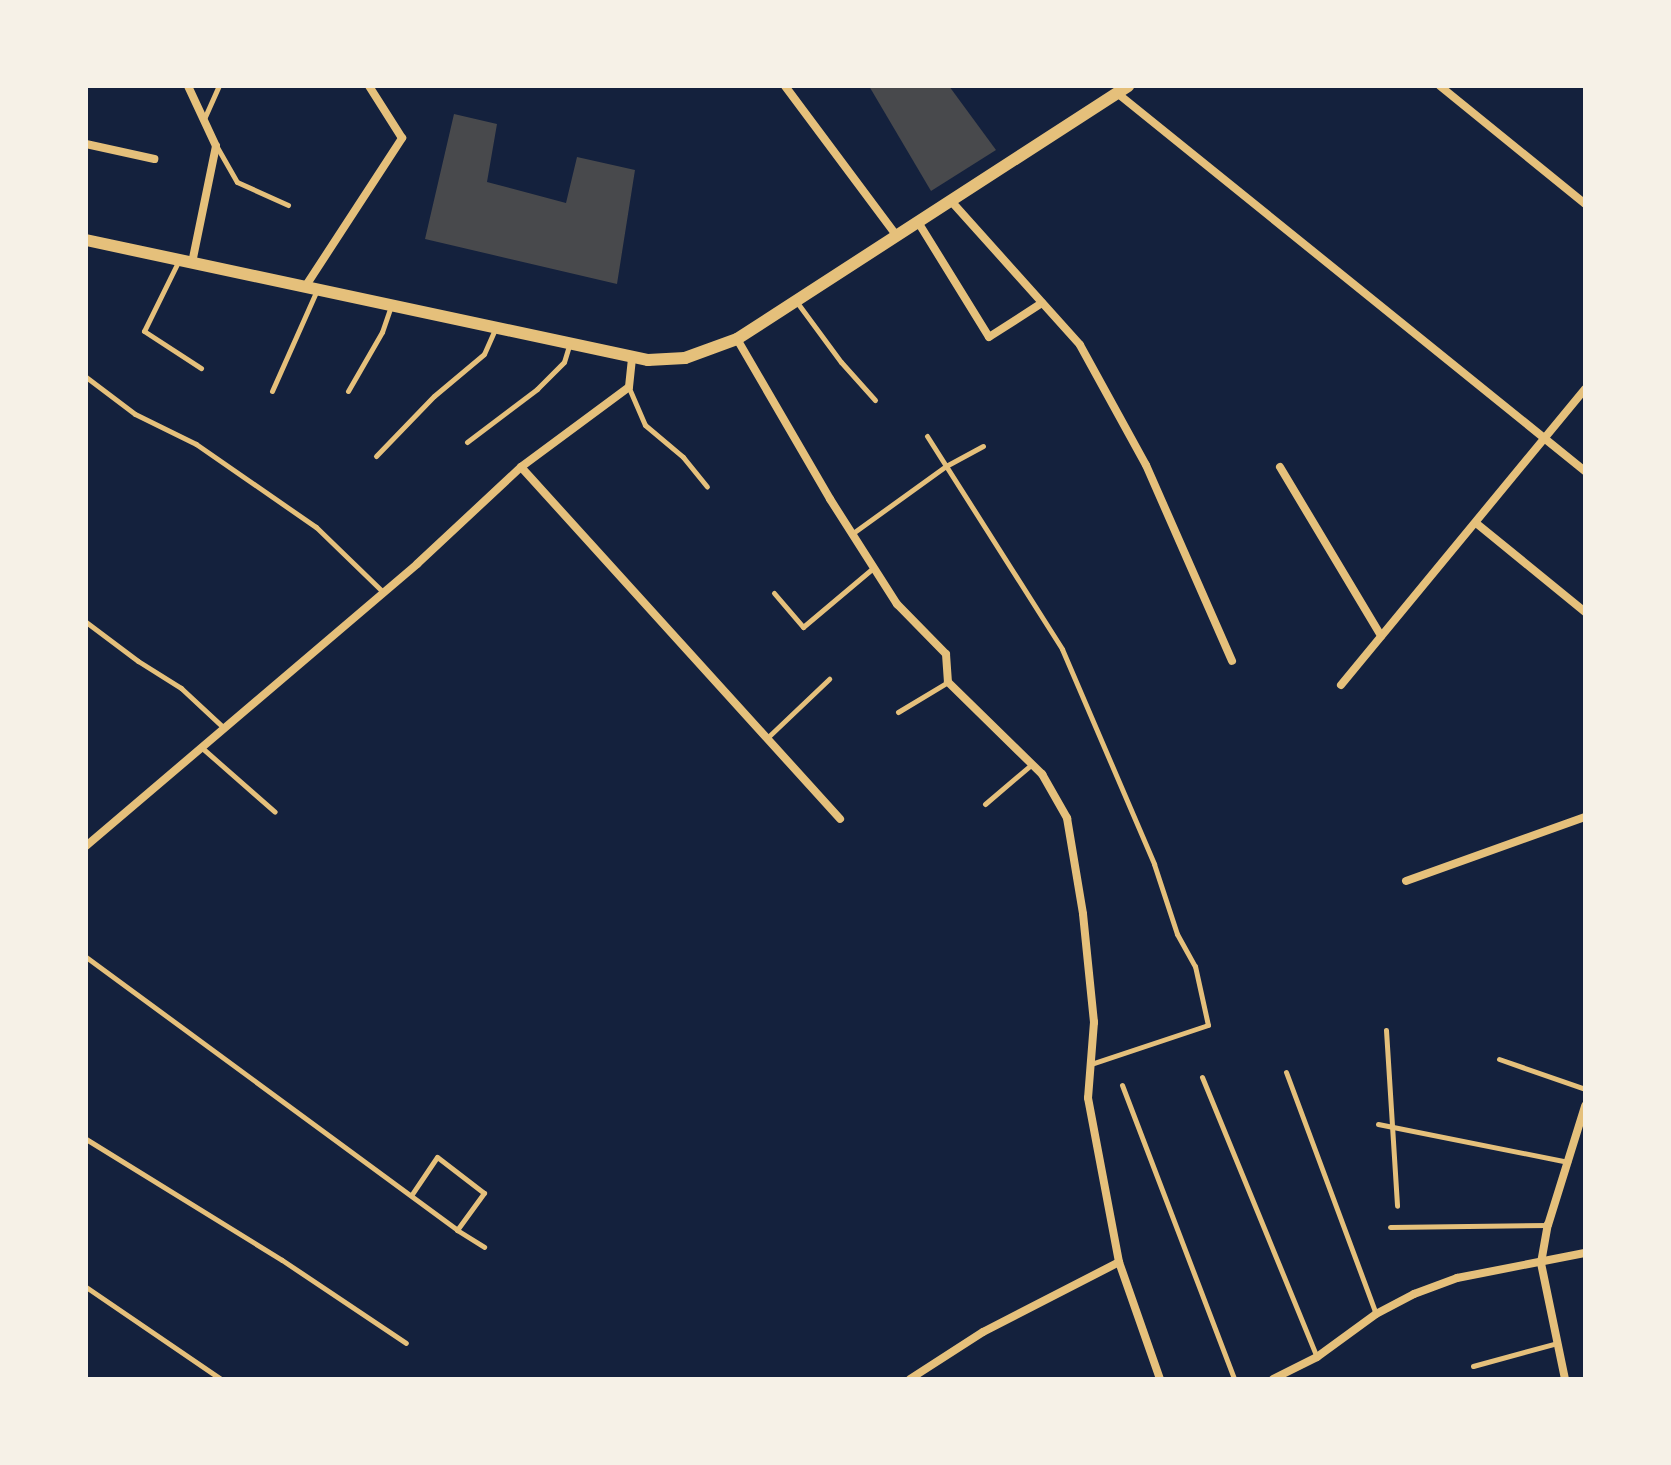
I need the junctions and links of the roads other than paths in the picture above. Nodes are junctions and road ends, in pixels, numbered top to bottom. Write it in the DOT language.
graph roads {
  1 [pos="188,86"];
  2 [pos="219,86"];
  3 [pos="369,86"];
  4 [pos="785,86"];
  5 [pos="1440,86"];
  6 [pos="1123,90"];
  7 [pos="204,119"];
  8 [pos="86,144"];
  9 [pos="216,146"];
  10 [pos="154,159"];
  11 [pos="951,201"];
  12 [pos="1585,204"];
  13 [pos="288,205"];
  14 [pos="918,222"];
  15 [pos="897,236"];
  16 [pos="86,240"];
  17 [pos="185,262"];
  18 [pos="311,288"];
  19 [pos="796,301"];
  20 [pos="1042,303"];
  21 [pos="392,305"];
  22 [pos="495,328"];
  23 [pos="737,339"];
  24 [pos="570,343"];
  25 [pos="632,356"];
  26 [pos="201,368"];
  27 [pos="86,377"];
  28 [pos="629,387"];
  29 [pos="1585,389"];
  30 [pos="272,391"];
  31 [pos="348,391"];
  32 [pos="875,400"];
  33 [pos="927,436"];
  34 [pos="1545,439"];
  35 [pos="467,442"];
  36 [pos="983,446"];
  37 [pos="376,456"];
  38 [pos="946,466"];
  39 [pos="521,467"];
  40 [pos="1280,467"];
  41 [pos="1585,471"];
  42 [pos="707,487"];
  43 [pos="1476,523"];
  44 [pos="852,533"];
  45 [pos="873,568"];
  46 [pos="383,592"];
  47 [pos="774,593"];
  48 [pos="1585,612"];
  49 [pos="86,622"];
  50 [pos="1381,636"];
  51 [pos="1232,661"];
  52 [pos="829,679"];
  53 [pos="948,682"];
  54 [pos="1341,685"];
  55 [pos="898,712"];
  56 [pos="223,727"];
  57 [pos="767,738"];
  58 [pos="200,747"];
  59 [pos="1032,764"];
  60 [pos="985,804"];
  61 [pos="275,812"];
  62 [pos="1585,817"];
  63 [pos="840,819"];
  64 [pos="87,843"];
  65 [pos="1406,881"];
  66 [pos="86,957"];
  67 [pos="1386,1030"];
  68 [pos="1499,1059"];
  69 [pos="1091,1064"];
  70 [pos="1286,1072"];
  71 [pos="1202,1077"];
  72 [pos="1122,1085"];
  73 [pos="1585,1089"];
  74 [pos="1585,1106"];
  75 [pos="1378,1124"];
  76 [pos="1394,1127"];
  77 [pos="86,1139"];
  78 [pos="1568,1162"];
  79 [pos="412,1194"];
  80 [pos="1397,1206"];
  81 [pos="1548,1225"];
  82 [pos="1390,1227"];
  83 [pos="457,1230"];
  84 [pos="484,1247"];
  85 [pos="1585,1253"];
  86 [pos="1119,1262"];
  87 [pos="1541,1263"];
  88 [pos="86,1287"];
  89 [pos="1376,1314"];
  90 [pos="406,1343"];
  91 [pos="1557,1343"];
  92 [pos="1317,1357"];
  93 [pos="1473,1366"];
  94 [pos="221,1379"];
  95 [pos="910,1379"];
  96 [pos="1160,1379"];
  97 [pos="1234,1379"];
  98 [pos="1273,1379"];
  99 [pos="1565,1379"];
  1 -- 7 [label="street"];
  2 -- 7 [label="lane"];
  3 -- 18 [label="street"];
  4 -- 15 [label="street"];
  5 -- 12 [label="street"];
  6 -- 11 [label="main road"];
  6 -- 34 [label="street"];
  7 -- 9 [label="street"];
  8 -- 10 [label="street"];
  9 -- 13 [label="lane"];
  9 -- 17 [label="street"];
  11 -- 14 [label="main road"];
  11 -- 20 [label="street"];
  14 -- 15 [label="main road"];
  14 -- 20 [label="street"];
  15 -- 19 [label="main road"];
  16 -- 17 [label="main road"];
  17 -- 18 [label="main road"];
  17 -- 26 [label="lane"];
  18 -- 21 [label="main road"];
  18 -- 30 [label="lane"];
  19 -- 23 [label="main road"];
  19 -- 32 [label="lane"];
  20 -- 51 [label="street"];
  21 -- 22 [label="main road"];
  21 -- 31 [label="lane"];
  22 -- 24 [label="main road"];
  22 -- 37 [label="lane"];
  23 -- 25 [label="main road"];
  23 -- 44 [label="street"];
  24 -- 25 [label="main road"];
  24 -- 35 [label="lane"];
  25 -- 28 [label="street"];
  27 -- 46 [label="lane"];
  28 -- 39 [label="street"];
  28 -- 42 [label="lane"];
  29 -- 34 [label="street"];
  33 -- 38 [label="lane"];
  34 -- 41 [label="street"];
  34 -- 43 [label="street"];
  36 -- 38 [label="lane"];
  38 -- 44 [label="lane"];
  38 -- 69 [label="lane"];
  39 -- 46 [label="street"];
  39 -- 57 [label="street"];
  40 -- 50 [label="street"];
  43 -- 48 [label="street"];
  43 -- 50 [label="street"];
  44 -- 45 [label="street"];
  45 -- 47 [label="lane"];
  45 -- 53 [label="street"];
  46 -- 56 [label="street"];
  49 -- 56 [label="lane"];
  50 -- 54 [label="street"];
  52 -- 57 [label="lane"];
  53 -- 55 [label="lane"];
  53 -- 59 [label="street"];
  56 -- 58 [label="street"];
  57 -- 63 [label="street"];
  58 -- 61 [label="lane"];
  58 -- 64 [label="street"];
  59 -- 60 [label="lane"];
  59 -- 69 [label="street"];
  62 -- 65 [label="street"];
  66 -- 79 [label="lane"];
  67 -- 76 [label="lane"];
  68 -- 73 [label="lane"];
  69 -- 86 [label="street"];
  70 -- 89 [label="lane"];
  71 -- 92 [label="lane"];
  72 -- 97 [label="lane"];
  74 -- 78 [label="street"];
  75 -- 76 [label="lane"];
  76 -- 78 [label="lane"];
  76 -- 80 [label="lane"];
  77 -- 90 [label="lane"];
  78 -- 81 [label="street"];
  79 -- 83 [label="lane"];
  79 -- 83 [label="lane"];
  81 -- 82 [label="lane"];
  81 -- 87 [label="street"];
  83 -- 84 [label="lane"];
  85 -- 87 [label="street"];
  86 -- 95 [label="street"];
  86 -- 96 [label="street"];
  87 -- 89 [label="street"];
  87 -- 91 [label="street"];
  88 -- 94 [label="lane"];
  89 -- 92 [label="street"];
  91 -- 93 [label="lane"];
  91 -- 99 [label="street"];
  92 -- 98 [label="street"];
}
